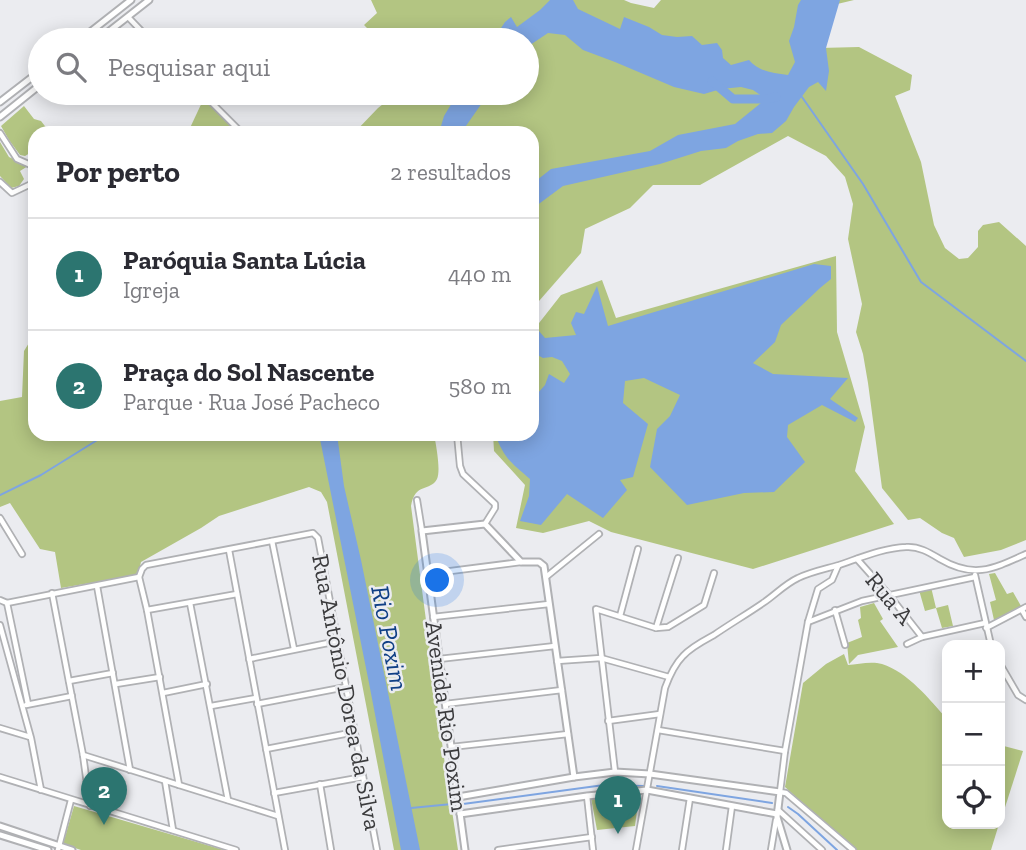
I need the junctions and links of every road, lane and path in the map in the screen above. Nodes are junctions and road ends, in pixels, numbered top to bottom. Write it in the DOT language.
graph roads {
  1 [pos="131,0"];
  2 [pos="149,0"];
  3 [pos="128,17"];
  4 [pos="95,28"];
  5 [pos="114,28"];
  6 [pos="139,28"];
  7 [pos="28,80"];
  8 [pos="28,95"];
  9 [pos="0,102"];
  10 [pos="214,105"];
  11 [pos="0,117"];
  12 [pos="235,126"];
  13 [pos="0,133"];
  14 [pos="28,164"];
  15 [pos="0,182"];
  16 [pos="28,185"];
  17 [pos="458,441"];
  18 [pos="417,499"];
  19 [pos="0,518"];
  20 [pos="485,524"];
  21 [pos="422,531"];
  22 [pos="599,534"];
  23 [pos="272,541"];
  24 [pos="638,549"];
  25 [pos="229,550"];
  26 [pos="22,554"];
  27 [pos="1026,554"];
  28 [pos="678,558"];
  29 [pos="856,559"];
  30 [pos="521,562"];
  31 [pos="839,565"];
  32 [pos="714,573"];
  33 [pos="427,574"];
  34 [pos="974,574"];
  35 [pos="139,577"];
  36 [pos="546,577"];
  37 [pos="97,586"];
  38 [pos="52,593"];
  39 [pos="237,594"];
  40 [pos="889,595"];
  41 [pos="0,600"];
  42 [pos="7,603"];
  43 [pos="190,603"];
  44 [pos="549,604"];
  45 [pos="1024,609"];
  46 [pos="147,610"];
  47 [pos="835,610"];
  48 [pos="620,616"];
  49 [pos="433,617"];
  50 [pos="1026,617"];
  51 [pos="808,622"];
  52 [pos="0,625"];
  53 [pos="985,626"];
  54 [pos="656,628"];
  55 [pos="922,637"];
  56 [pos="989,640"];
  57 [pos="338,641"];
  58 [pos="907,644"];
  59 [pos="845,645"];
  60 [pos="555,646"];
  61 [pos="294,649"];
  62 [pos="601,658"];
  63 [pos="249,659"];
  64 [pos="439,659"];
  65 [pos="557,661"];
  66 [pos="113,673"];
  67 [pos="1005,674"];
  68 [pos="160,677"];
  69 [pos="669,677"];
  70 [pos="69,681"];
  71 [pos="115,684"];
  72 [pos="206,684"];
  73 [pos="346,687"];
  74 [pos="562,690"];
  75 [pos="163,693"];
  76 [pos="72,696"];
  77 [pos="1024,700"];
  78 [pos="257,701"];
  79 [pos="445,704"];
  80 [pos="25,705"];
  81 [pos="211,706"];
  82 [pos="660,714"];
  83 [pos="608,721"];
  84 [pos="0,728"];
  85 [pos="657,730"];
  86 [pos="355,732"];
  87 [pos="568,734"];
  88 [pos="31,738"];
  89 [pos="451,747"];
  90 [pos="266,749"];
  91 [pos="786,751"];
  92 [pos="83,755"];
  93 [pos="130,770"];
  94 [pos="615,772"];
  95 [pos="650,774"];
  96 [pos="0,777"];
  97 [pos="363,777"];
  98 [pos="574,777"];
  99 [pos="166,781"];
  100 [pos="320,784"];
  101 [pos="179,785"];
  102 [pos="41,790"];
  103 [pos="646,790"];
  104 [pos="780,792"];
  105 [pos="274,793"];
  106 [pos="587,796"];
  107 [pos="458,797"];
  108 [pos="690,798"];
  109 [pos="71,800"];
  110 [pos="228,800"];
  111 [pos="90,806"];
  112 [pos="732,806"];
  113 [pos="460,814"];
  114 [pos="777,814"];
  115 [pos="278,816"];
  116 [pos="0,826"];
  117 [pos="173,830"];
  118 [pos="0,835"];
  119 [pos="592,837"];
  120 [pos="58,848"];
  121 [pos="48,850"];
  122 [pos="72,850"];
  123 [pos="236,850"];
  124 [pos="285,850"];
  125 [pos="331,850"];
  126 [pos="376,850"];
  127 [pos="465,850"];
  128 [pos="498,850"];
  129 [pos="593,850"];
  130 [pos="636,850"];
  131 [pos="682,850"];
  132 [pos="726,850"];
  133 [pos="771,850"];
  134 [pos="788,850"];
  135 [pos="822,850"];
  136 [pos="853,850"];
  1 -- 4 [label="street"];
  2 -- 3 [label="street"];
  3 -- 5 [label="street"];
  3 -- 6 [label="street"];
  7 -- 9 [label="street"];
  8 -- 11 [label="street"];
  10 -- 12 [label="street"];
  13 -- 14 [label="street"];
  15 -- 16 [label="street"];
  17 -- 20 [label="street"];
  18 -- 21 [label="street, Avenida Rio Poxim"];
  19 -- 26 [label="street"];
  20 -- 21 [label="street"];
  20 -- 30 [label="street"];
  21 -- 33 [label="street, Avenida Rio Poxim"];
  22 -- 36 [label="street"];
  23 -- 25 [label="street"];
  23 -- 57 [label="street, Rua Antônio Dorea da Silva"];
  23 -- 61 [label="street"];
  24 -- 48 [label="street"];
  25 -- 35 [label="street"];
  25 -- 39 [label="street"];
  27 -- 34 [label="street"];
  28 -- 54 [label="street"];
  29 -- 31 [label="street"];
  29 -- 34 [label="street"];
  29 -- 40 [label="street, Rua A"];
  30 -- 33 [label="street"];
  30 -- 36 [label="street"];
  31 -- 51 [label="street"];
  31 -- 69 [label="street"];
  32 -- 54 [label="street"];
  33 -- 49 [label="street, Avenida Rio Poxim"];
  34 -- 40 [label="street"];
  34 -- 53 [label="street"];
  35 -- 37 [label="street"];
  35 -- 46 [label="street"];
  36 -- 44 [label="street"];
  37 -- 38 [label="street"];
  37 -- 66 [label="street"];
  38 -- 42 [label="street"];
  38 -- 70 [label="street"];
  39 -- 43 [label="street"];
  39 -- 63 [label="street"];
  40 -- 47 [label="street"];
  40 -- 55 [label="street, Rua A"];
  41 -- 42 [label="street"];
  42 -- 80 [label="street"];
  43 -- 46 [label="street"];
  43 -- 72 [label="street"];
  44 -- 49 [label="street"];
  44 -- 60 [label="street"];
  45 -- 50 [label="street"];
  45 -- 53 [label="street"];
  46 -- 68 [label="street"];
  47 -- 51 [label="street"];
  47 -- 59 [label="street"];
  48 -- 54 [label="street"];
  48 -- 62 [label="street"];
  49 -- 64 [label="street, Avenida Rio Poxim"];
  51 -- 91 [label="street"];
  52 -- 80 [label="street"];
  53 -- 55 [label="street"];
  53 -- 56 [label="street"];
  55 -- 58 [label="street"];
  57 -- 61 [label="street"];
  57 -- 73 [label="street, Rua Antônio Dorea da Silva"];
  60 -- 64 [label="street"];
  60 -- 65 [label="street"];
  61 -- 63 [label="street"];
  62 -- 65 [label="street"];
  62 -- 69 [label="street"];
  62 -- 83 [label="street"];
  63 -- 78 [label="street"];
  64 -- 79 [label="street, Avenida Rio Poxim"];
  65 -- 74 [label="street"];
  66 -- 70 [label="street"];
  66 -- 71 [label="street"];
  67 -- 77 [label="street"];
  68 -- 71 [label="street"];
  68 -- 75 [label="street"];
  69 -- 82 [label="street"];
  70 -- 76 [label="street"];
  71 -- 93 [label="street"];
  72 -- 75 [label="street"];
  72 -- 81 [label="street"];
  73 -- 78 [label="street"];
  73 -- 86 [label="street, Rua Antônio Dorea da Silva"];
  74 -- 79 [label="street"];
  74 -- 87 [label="street"];
  75 -- 101 [label="street"];
  76 -- 80 [label="street"];
  76 -- 92 [label="street"];
  78 -- 81 [label="street"];
  78 -- 90 [label="street"];
  79 -- 89 [label="street, Avenida Rio Poxim"];
  80 -- 88 [label="street"];
  81 -- 110 [label="street"];
  82 -- 83 [label="street"];
  82 -- 85 [label="street"];
  83 -- 94 [label="street"];
  84 -- 88 [label="street"];
  85 -- 91 [label="street"];
  85 -- 95 [label="street"];
  86 -- 90 [label="street"];
  86 -- 97 [label="street, Rua Antônio Dorea da Silva"];
  87 -- 89 [label="street"];
  87 -- 98 [label="street"];
  88 -- 102 [label="street"];
  89 -- 107 [label="street, Avenida Rio Poxim"];
  90 -- 105 [label="street"];
  91 -- 104 [label="street"];
  92 -- 93 [label="street"];
  92 -- 111 [label="street"];
  93 -- 99 [label="street"];
  94 -- 95 [label="street"];
  94 -- 98 [label="street"];
  95 -- 103 [label="street"];
  95 -- 104 [label="street"];
  96 -- 102 [label="street"];
  97 -- 100 [label="street"];
  97 -- 126 [label="street, Rua Antônio Dorea da Silva"];
  98 -- 107 [label="street"];
  99 -- 101 [label="street"];
  99 -- 117 [label="street"];
  100 -- 105 [label="street"];
  100 -- 125 [label="street"];
  101 -- 110 [label="street"];
  102 -- 109 [label="street"];
  103 -- 106 [label="street"];
  103 -- 108 [label="street"];
  103 -- 130 [label="street"];
  104 -- 114 [label="street"];
  104 -- 136 [label="street"];
  105 -- 115 [label="street"];
  106 -- 113 [label="street"];
  106 -- 119 [label="street"];
  107 -- 113 [label="street, Avenida Rio Poxim"];
  108 -- 112 [label="street"];
  108 -- 131 [label="street"];
  109 -- 111 [label="street"];
  109 -- 120 [label="street"];
  110 -- 115 [label="street"];
  111 -- 117 [label="street"];
  112 -- 114 [label="street"];
  112 -- 132 [label="street"];
  113 -- 127 [label="street, Avenida Rio Poxim"];
  114 -- 133 [label="street"];
  114 -- 134 [label="street"];
  114 -- 135 [label="street"];
  115 -- 124 [label="street"];
  116 -- 120 [label="street"];
  117 -- 123 [label="street"];
  118 -- 121 [label="street"];
  119 -- 128 [label="street"];
  119 -- 129 [label="street"];
  120 -- 122 [label="street"];
}
